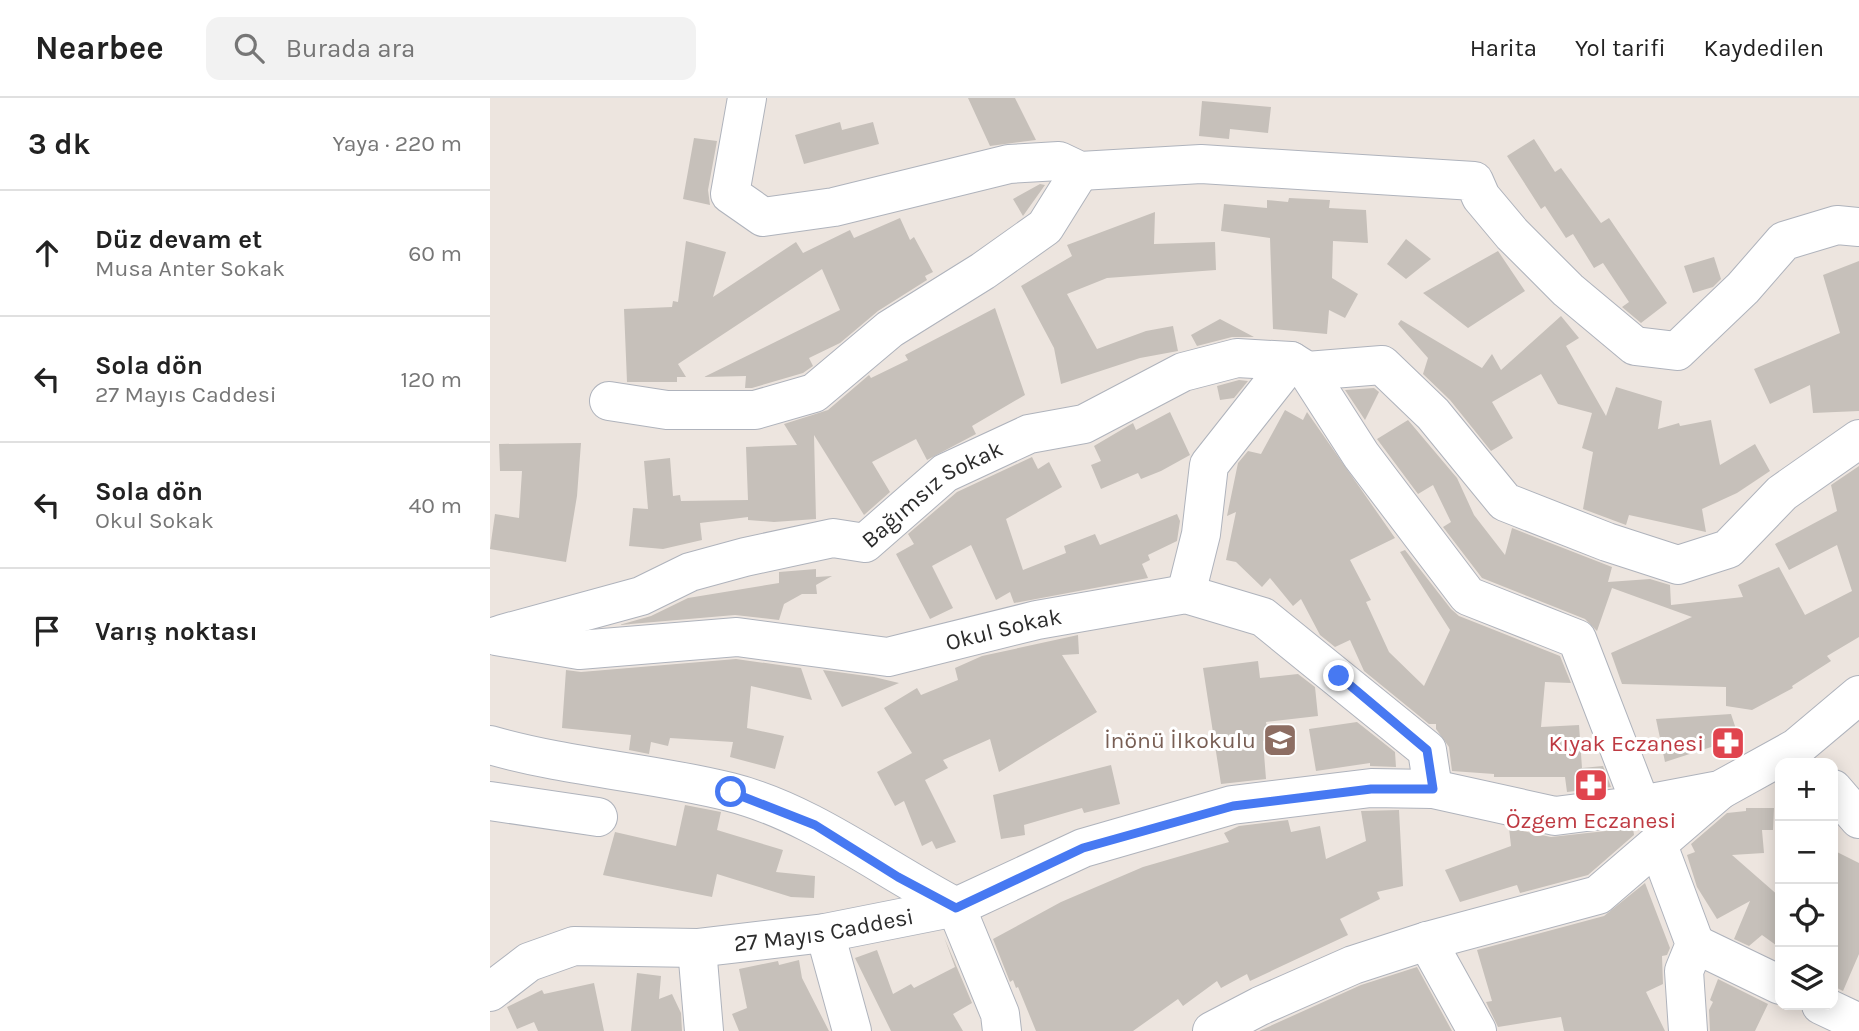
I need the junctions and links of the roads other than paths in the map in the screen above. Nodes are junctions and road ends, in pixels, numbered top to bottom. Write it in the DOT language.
graph roads {
  1 [pos="747,98"];
  2 [pos="1080,171"];
  3 [pos="1859,227"];
  4 [pos="1299,366"];
  5 [pos="609,401"];
  6 [pos="1859,439"];
  7 [pos="1186,594"];
  8 [pos="493,637"];
  9 [pos="1859,695"];
  10 [pos="490,745"];
  11 [pos="1803,756"];
  12 [pos="1433,789"];
  13 [pos="1720,790"];
  14 [pos="490,801"];
  15 [pos="1641,805"];
  16 [pos="598,817"];
  17 [pos="1658,845"];
  18 [pos="956,908"];
  19 [pos="825,933"];
  20 [pos="1427,941"];
  21 [pos="1695,944"];
  22 [pos="697,948"];
  23 [pos="1775,983"];
  24 [pos="490,992"];
  25 [pos="1832,1010"];
  26 [pos="1859,1023"];
  27 [pos="704,1031"];
  28 [pos="852,1031"];
  29 [pos="1002,1031"];
  30 [pos="1212,1031"];
  31 [pos="1478,1031"];
  32 [pos="1688,1031"];
  1 -- 2 [label="street"];
  2 -- 3 [label="street"];
  2 -- 5 [label="street"];
  4 -- 6 [label="street"];
  4 -- 7 [label="street"];
  4 -- 8 [label="street, Bağımsız Sokak"];
  4 -- 15 [label="street"];
  7 -- 8 [label="street, Okul Sokak"];
  7 -- 12 [label="street, Okul Sokak"];
  9 -- 11 [label="street, 27 Mayıs Caddesi"];
  10 -- 18 [label="street"];
  11 -- 13 [label="street, 27 Mayıs Caddesi"];
  12 -- 15 [label="street, 27 Mayıs Caddesi"];
  12 -- 18 [label="street, 27 Mayıs Caddesi"];
  13 -- 15 [label="street, 27 Mayıs Caddesi"];
  13 -- 17 [label="street"];
  14 -- 16 [label="street"];
  17 -- 20 [label="street"];
  17 -- 21 [label="street"];
  18 -- 19 [label="street, 27 Mayıs Caddesi"];
  18 -- 29 [label="street"];
  19 -- 22 [label="street, 27 Mayıs Caddesi"];
  19 -- 28 [label="street"];
  20 -- 30 [label="street"];
  20 -- 31 [label="street"];
  21 -- 23 [label="street"];
  21 -- 32 [label="street"];
  22 -- 24 [label="street, 27 Mayıs Caddesi"];
  22 -- 27 [label="street"];
  25 -- 26 [label="street"];
}
